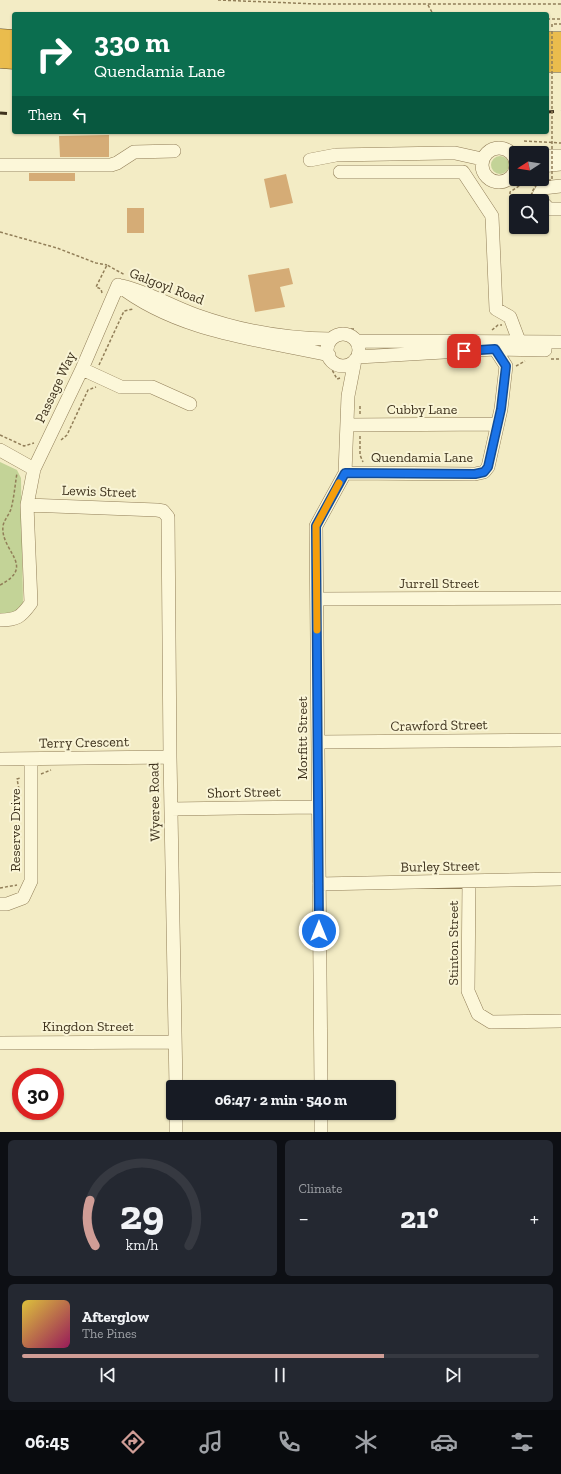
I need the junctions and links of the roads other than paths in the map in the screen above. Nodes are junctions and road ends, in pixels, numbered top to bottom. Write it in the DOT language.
graph roads {
  1 [pos="0,39"];
  2 [pos="12,40"];
  3 [pos="0,58"];
  4 [pos="12,59"];
  5 [pos="549,62"];
  6 [pos="561,62"];
  7 [pos="508,150"];
  8 [pos="174,151"];
  9 [pos="549,156"];
  10 [pos="561,156"];
  11 [pos="482,159"];
  12 [pos="310,160"];
  13 [pos="561,164"];
  14 [pos="549,165"];
  15 [pos="0,166"];
  16 [pos="340,172"];
  17 [pos="509,178"];
  18 [pos="560,183"];
  19 [pos="540,194"];
  20 [pos="549,209"];
  21 [pos="561,209"];
  22 [pos="118,285"];
  23 [pos="246,333"];
  24 [pos="331,339"];
  25 [pos="356,341"];
  26 [pos="561,342"];
  27 [pos="518,345"];
  28 [pos="495,349"];
  29 [pos="561,351"];
  30 [pos="329,355"];
  31 [pos="356,359"];
  32 [pos="506,365"];
  33 [pos="340,366"];
  34 [pos="82,369"];
  35 [pos="348,396"];
  36 [pos="190,404"];
  37 [pos="497,424"];
  38 [pos="354,425"];
  39 [pos="0,450"];
  40 [pos="34,469"];
  41 [pos="345,473"];
  42 [pos="27,504"];
  43 [pos="168,517"];
  44 [pos="561,598"];
  45 [pos="317,599"];
  46 [pos="0,620"];
  47 [pos="561,740"];
  48 [pos="318,742"];
  49 [pos="170,757"];
  50 [pos="0,759"];
  51 [pos="31,760"];
  52 [pos="318,807"];
  53 [pos="171,809"];
  54 [pos="561,879"];
  55 [pos="469,881"];
  56 [pos="319,884"];
  57 [pos="0,904"];
  58 [pos="561,1021"];
  59 [pos="175,1042"];
  60 [pos="0,1043"];
  61 [pos="176,1080"];
  62 [pos="320,1080"];
  63 [pos="176,1120"];
  64 [pos="321,1120"];
  65 [pos="176,1132"];
  66 [pos="321,1132"];
  1 -- 2 [label="highway"];
  3 -- 4 [label="highway"];
  5 -- 6 [label="highway"];
  7 -- 11 [label="street"];
  8 -- 15 [label="street"];
  9 -- 10 [label="street"];
  11 -- 12 [label="street"];
  11 -- 17 [label="street"];
  13 -- 14 [label="street"];
  16 -- 27 [label="street"];
  18 -- 19 [label="street"];
  20 -- 21 [label="street"];
  22 -- 23 [label="street, Galgoyl Road"];
  22 -- 34 [label="street, Passage Way"];
  23 -- 24 [label="street, Galgoyl Road"];
  23 -- 30 [label="street, Galgoyl Road"];
  24 -- 25 [label="street"];
  24 -- 30 [label="street"];
  25 -- 27 [label="street"];
  25 -- 31 [label="street"];
  26 -- 27 [label="street"];
  27 -- 28 [label="street"];
  27 -- 29 [label="street"];
  27 -- 32 [label="street, Quendamia Lane"];
  28 -- 31 [label="street"];
  28 -- 32 [label="street"];
  30 -- 33 [label="street"];
  31 -- 33 [label="street"];
  31 -- 35 [label="street, Morfitt Street"];
  32 -- 37 [label="street, Quendamia Lane"];
  33 -- 35 [label="street, Morfitt Street"];
  34 -- 36 [label="street"];
  34 -- 40 [label="street, Passage Way"];
  35 -- 38 [label="street, Morfitt Street"];
  37 -- 38 [label="street, Cubby Lane"];
  37 -- 41 [label="street, Quendamia Lane"];
  38 -- 41 [label="street, Morfitt Street"];
  39 -- 40 [label="street"];
  40 -- 42 [label="street, Passage Way"];
  41 -- 45 [label="street, Morfitt Street"];
  42 -- 43 [label="street, Lewis Street"];
  42 -- 46 [label="street, Passage Way"];
  43 -- 49 [label="street, Wyeree Road"];
  44 -- 45 [label="street, Jurrell Street"];
  45 -- 48 [label="street, Morfitt Street"];
  47 -- 48 [label="street, Crawford Street"];
  48 -- 52 [label="street, Morfitt Street"];
  49 -- 51 [label="street, Terry Crescent"];
  49 -- 53 [label="street, Wyeree Road"];
  50 -- 51 [label="street, Terry Crescent"];
  51 -- 57 [label="street, Reserve Drive"];
  52 -- 53 [label="street, Short Street"];
  52 -- 56 [label="street, Morfitt Street"];
  53 -- 59 [label="street, Wyeree Road"];
  54 -- 55 [label="street, Burley Street"];
  55 -- 56 [label="street, Burley Street"];
  55 -- 58 [label="street, Stinton Street"];
  56 -- 62 [label="street, Morfitt Street"];
  59 -- 60 [label="street, Kingdon Street"];
  59 -- 61 [label="street, Wyeree Road"];
  63 -- 65 [label="street"];
  64 -- 66 [label="street"];
}
